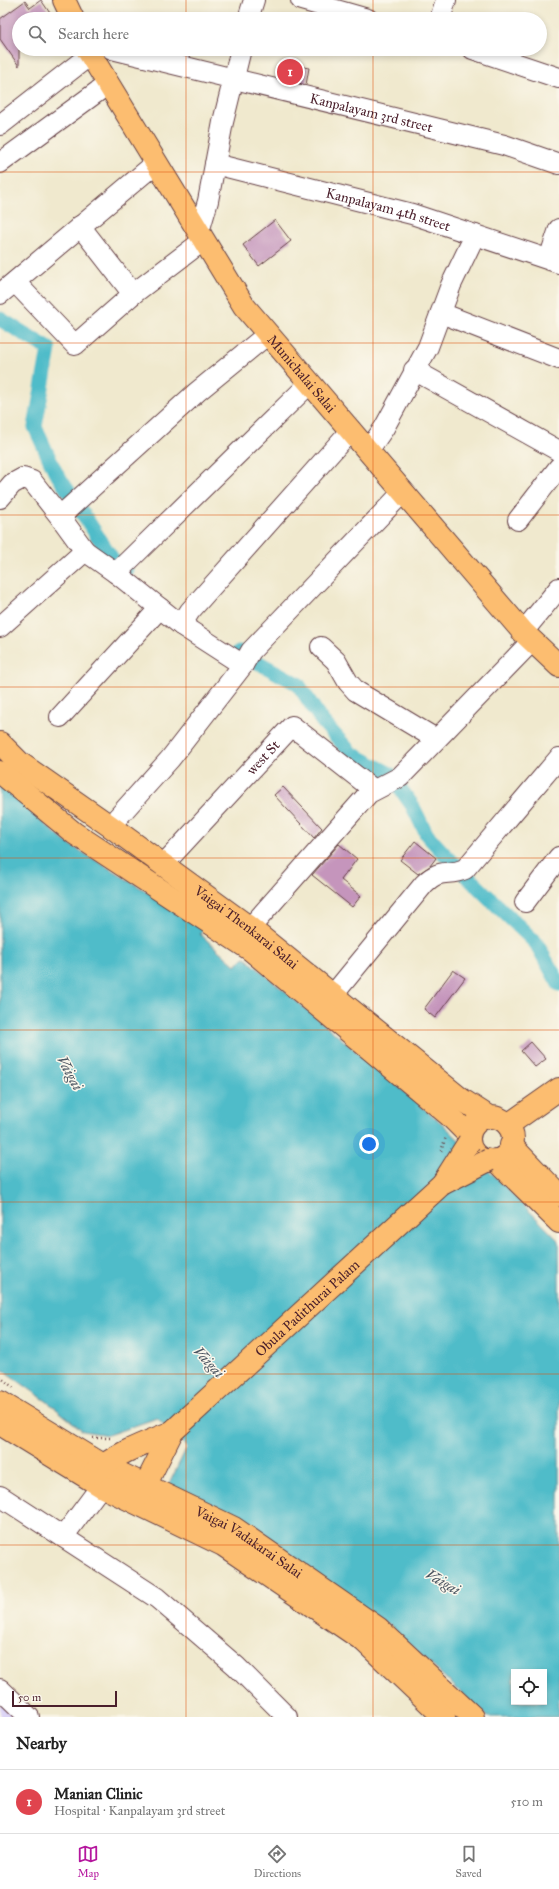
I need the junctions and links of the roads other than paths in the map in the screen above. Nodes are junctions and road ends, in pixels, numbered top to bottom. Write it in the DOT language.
graph roads {
  1 [pos="64,0"];
  2 [pos="254,0"];
  3 [pos="300,0"];
  4 [pos="446,0"];
  5 [pos="70,12"];
  6 [pos="250,12"];
  7 [pos="343,12"];
  8 [pos="442,12"];
  9 [pos="84,56"];
  10 [pos="91,56"];
  11 [pos="140,56"];
  12 [pos="239,56"];
  13 [pos="494,56"];
  14 [pos="559,78"];
  15 [pos="233,79"];
  16 [pos="108,84"];
  17 [pos="0,126"];
  18 [pos="0,163"];
  19 [pos="156,163"];
  20 [pos="215,164"];
  21 [pos="559,164"];
  22 [pos="80,226"];
  23 [pos="559,229"];
  24 [pos="474,235"];
  25 [pos="201,236"];
  26 [pos="554,261"];
  27 [pos="15,282"];
  28 [pos="0,294"];
  29 [pos="133,294"];
  30 [pos="442,313"];
  31 [pos="268,334"];
  32 [pos="559,359"];
  33 [pos="414,370"];
  34 [pos="310,383"];
  35 [pos="350,430"];
  36 [pos="368,451"];
  37 [pos="559,451"];
  38 [pos="559,467"];
  39 [pos="403,492"];
  40 [pos="0,498"];
  41 [pos="70,508"];
  42 [pos="518,520"];
  43 [pos="84,551"];
  44 [pos="121,567"];
  45 [pos="559,588"];
  46 [pos="160,608"];
  47 [pos="186,618"];
  48 [pos="0,627"];
  49 [pos="527,636"];
  50 [pos="321,647"];
  51 [pos="247,658"];
  52 [pos="559,666"];
  53 [pos="60,717"];
  54 [pos="436,739"];
  55 [pos="0,743"];
  56 [pos="559,758"];
  57 [pos="0,772"];
  58 [pos="387,784"];
  59 [pos="110,826"];
  60 [pos="559,857"];
  61 [pos="163,866"];
  62 [pos="525,902"];
  63 [pos="250,928"];
  64 [pos="333,995"];
  65 [pos="559,1089"];
  66 [pos="469,1138"];
  67 [pos="498,1141"];
  68 [pos="442,1184"];
  69 [pos="559,1195"];
  70 [pos="559,1222"];
  71 [pos="0,1402"];
  72 [pos="0,1424"];
  73 [pos="172,1432"];
  74 [pos="98,1476"];
  75 [pos="143,1488"];
  76 [pos="0,1496"];
  77 [pos="63,1537"];
  78 [pos="0,1689"];
  79 [pos="29,1717"];
  80 [pos="287,1717"];
  81 [pos="444,1717"];
  82 [pos="473,1717"];
  1 -- 5 [label="main road"];
  2 -- 6 [label="street"];
  3 -- 7 [label="street"];
  4 -- 8 [label="street"];
  9 -- 17 [label="street"];
  10 -- 16 [label="main road, Munichalai Salai"];
  11 -- 15 [label="street, Kanpalayam 3rd street"];
  12 -- 15 [label="street"];
  13 -- 14 [label="street"];
  15 -- 20 [label="street"];
  15 -- 21 [label="street, Kanpalayam 3rd street"];
  16 -- 18 [label="street"];
  16 -- 19 [label="main road, Munichalai Salai"];
  19 -- 22 [label="street"];
  19 -- 25 [label="main road, Munichalai Salai"];
  20 -- 24 [label="street, Kanpalayam 4th street"];
  20 -- 25 [label="street"];
  22 -- 27 [label="street"];
  22 -- 29 [label="street"];
  23 -- 26 [label="street"];
  24 -- 26 [label="street, Kanpalayam 4th street"];
  24 -- 30 [label="street"];
  25 -- 29 [label="street"];
  25 -- 31 [label="main road, Munichalai Salai"];
  27 -- 28 [label="street"];
  27 -- 29 [label="street"];
  30 -- 32 [label="street"];
  30 -- 33 [label="street"];
  31 -- 34 [label="main road, Munichalai Salai"];
  31 -- 41 [label="street"];
  33 -- 36 [label="street"];
  33 -- 37 [label="street"];
  34 -- 35 [label="main road, Munichalai Salai"];
  34 -- 44 [label="street"];
  35 -- 36 [label="main road, Munichalai Salai"];
  35 -- 47 [label="street"];
  36 -- 39 [label="main road, Munichalai Salai"];
  38 -- 42 [label="street"];
  39 -- 49 [label="main road, Munichalai Salai"];
  39 -- 51 [label="street"];
  40 -- 41 [label="street"];
  41 -- 43 [label="street"];
  43 -- 44 [label="street"];
  43 -- 48 [label="street"];
  44 -- 46 [label="street"];
  45 -- 49 [label="street"];
  46 -- 47 [label="street"];
  46 -- 53 [label="street"];
  47 -- 51 [label="street"];
  49 -- 52 [label="main road, Munichalai Salai"];
  49 -- 54 [label="street"];
  50 -- 54 [label="street"];
  51 -- 59 [label="street"];
  54 -- 58 [label="street"];
  55 -- 59 [label="main road, Vaigai Thenkarai Salai"];
  56 -- 64 [label="street"];
  57 -- 66 [label="main road, Vaigai Thenkarai Salai"];
  58 -- 61 [label="street, west St"];
  58 -- 63 [label="street"];
  59 -- 61 [label="main road, Vaigai Thenkarai Salai"];
  60 -- 62 [label="street"];
  61 -- 63 [label="main road, Vaigai Thenkarai Salai"];
  63 -- 64 [label="main road, Vaigai Thenkarai Salai"];
  64 -- 67 [label="main road, Vaigai Thenkarai Salai"];
  65 -- 67 [label="main road"];
  66 -- 67 [label="main road, Vaigai Thenkarai Salai"];
  66 -- 67 [label="main road, Obula Padithurai Palam"];
  66 -- 68 [label="main road, Obula Padithurai Palam, bridge"];
  67 -- 68 [label="main road, Obula Padithurai Palam, bridge"];
  67 -- 69 [label="main road, Vaigai Thenkarai Salai"];
  67 -- 70 [label="main road, Vaigai Thenkarai Salai"];
  68 -- 73 [label="main road, Obula Padithurai Palam"];
  71 -- 74 [label="main road, Vaigai Vadakarai Salai"];
  72 -- 74 [label="main road, Vaigai Vadakarai Salai"];
  73 -- 74 [label="main road, Obula Padithurai Palam"];
  73 -- 75 [label="main road, Obula Padithurai Palam"];
  74 -- 75 [label="main road, Vaigai Vadakarai Salai"];
  74 -- 77 [label="street"];
  75 -- 81 [label="main road, Vaigai Vadakarai Salai"];
  75 -- 82 [label="main road, Vaigai Vadakarai Salai"];
  76 -- 77 [label="street"];
  77 -- 80 [label="street"];
  78 -- 79 [label="street"];
}
